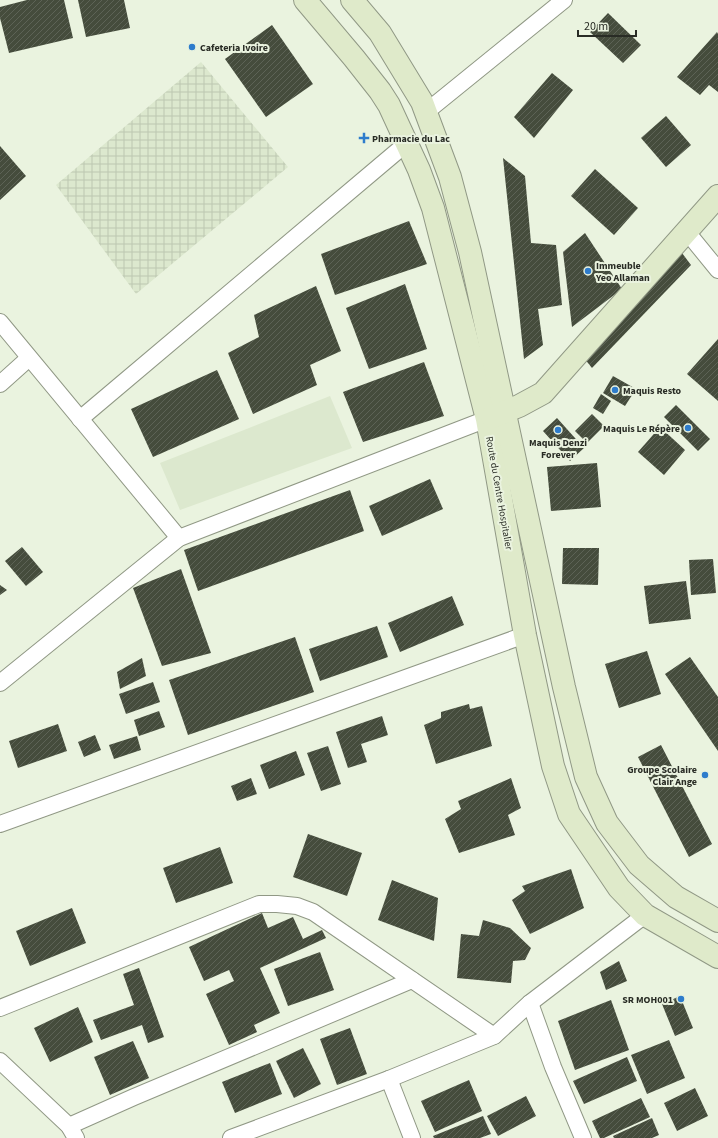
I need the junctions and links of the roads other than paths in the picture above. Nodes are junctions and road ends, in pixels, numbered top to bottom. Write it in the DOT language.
graph roads {
  1 [pos="305,0"];
  2 [pos="352,0"];
  3 [pos="564,0"];
  4 [pos="426,112"];
  5 [pos="407,143"];
  6 [pos="718,196"];
  7 [pos="687,232"];
  8 [pos="718,270"];
  9 [pos="0,322"];
  10 [pos="29,358"];
  11 [pos="0,384"];
  12 [pos="496,416"];
  13 [pos="80,419"];
  14 [pos="179,538"];
  15 [pos="525,635"];
  16 [pos="0,683"];
  17 [pos="0,824"];
  18 [pos="645,915"];
  19 [pos="718,921"];
  20 [pos="718,957"];
  21 [pos="412,980"];
  22 [pos="530,1003"];
  23 [pos="0,1008"];
  24 [pos="494,1036"];
  25 [pos="0,1061"];
  26 [pos="389,1079"];
  27 [pos="73,1132"];
  28 [pos="231,1138"];
  29 [pos="412,1138"];
  30 [pos="583,1138"];
  1 -- 5 [label="street, Route du Centre Hospitalier"];
  2 -- 4 [label="street, Route du Centre Hospitalier"];
  3 -- 4 [label="street"];
  4 -- 12 [label="street, Route du Centre Hospitalier"];
  5 -- 12 [label="street, Route du Centre Hospitalier"];
  5 -- 13 [label="street"];
  6 -- 7 [label="street"];
  7 -- 8 [label="street"];
  7 -- 12 [label="street"];
  9 -- 10 [label="street"];
  10 -- 11 [label="street"];
  10 -- 13 [label="street"];
  12 -- 14 [label="street"];
  12 -- 15 [label="street, Route du Centre Hospitalier"];
  12 -- 19 [label="street, Route du Centre Hospitalier"];
  13 -- 14 [label="street"];
  14 -- 16 [label="street"];
  15 -- 17 [label="street"];
  15 -- 18 [label="street, Route du Centre Hospitalier"];
  18 -- 20 [label="street, Route du Centre Hospitalier"];
  18 -- 22 [label="street"];
  21 -- 23 [label="street"];
  21 -- 24 [label="street"];
  21 -- 27 [label="street"];
  22 -- 24 [label="street"];
  22 -- 30 [label="street"];
  24 -- 26 [label="street"];
  25 -- 27 [label="street"];
  26 -- 28 [label="street"];
  26 -- 29 [label="street"];
}
